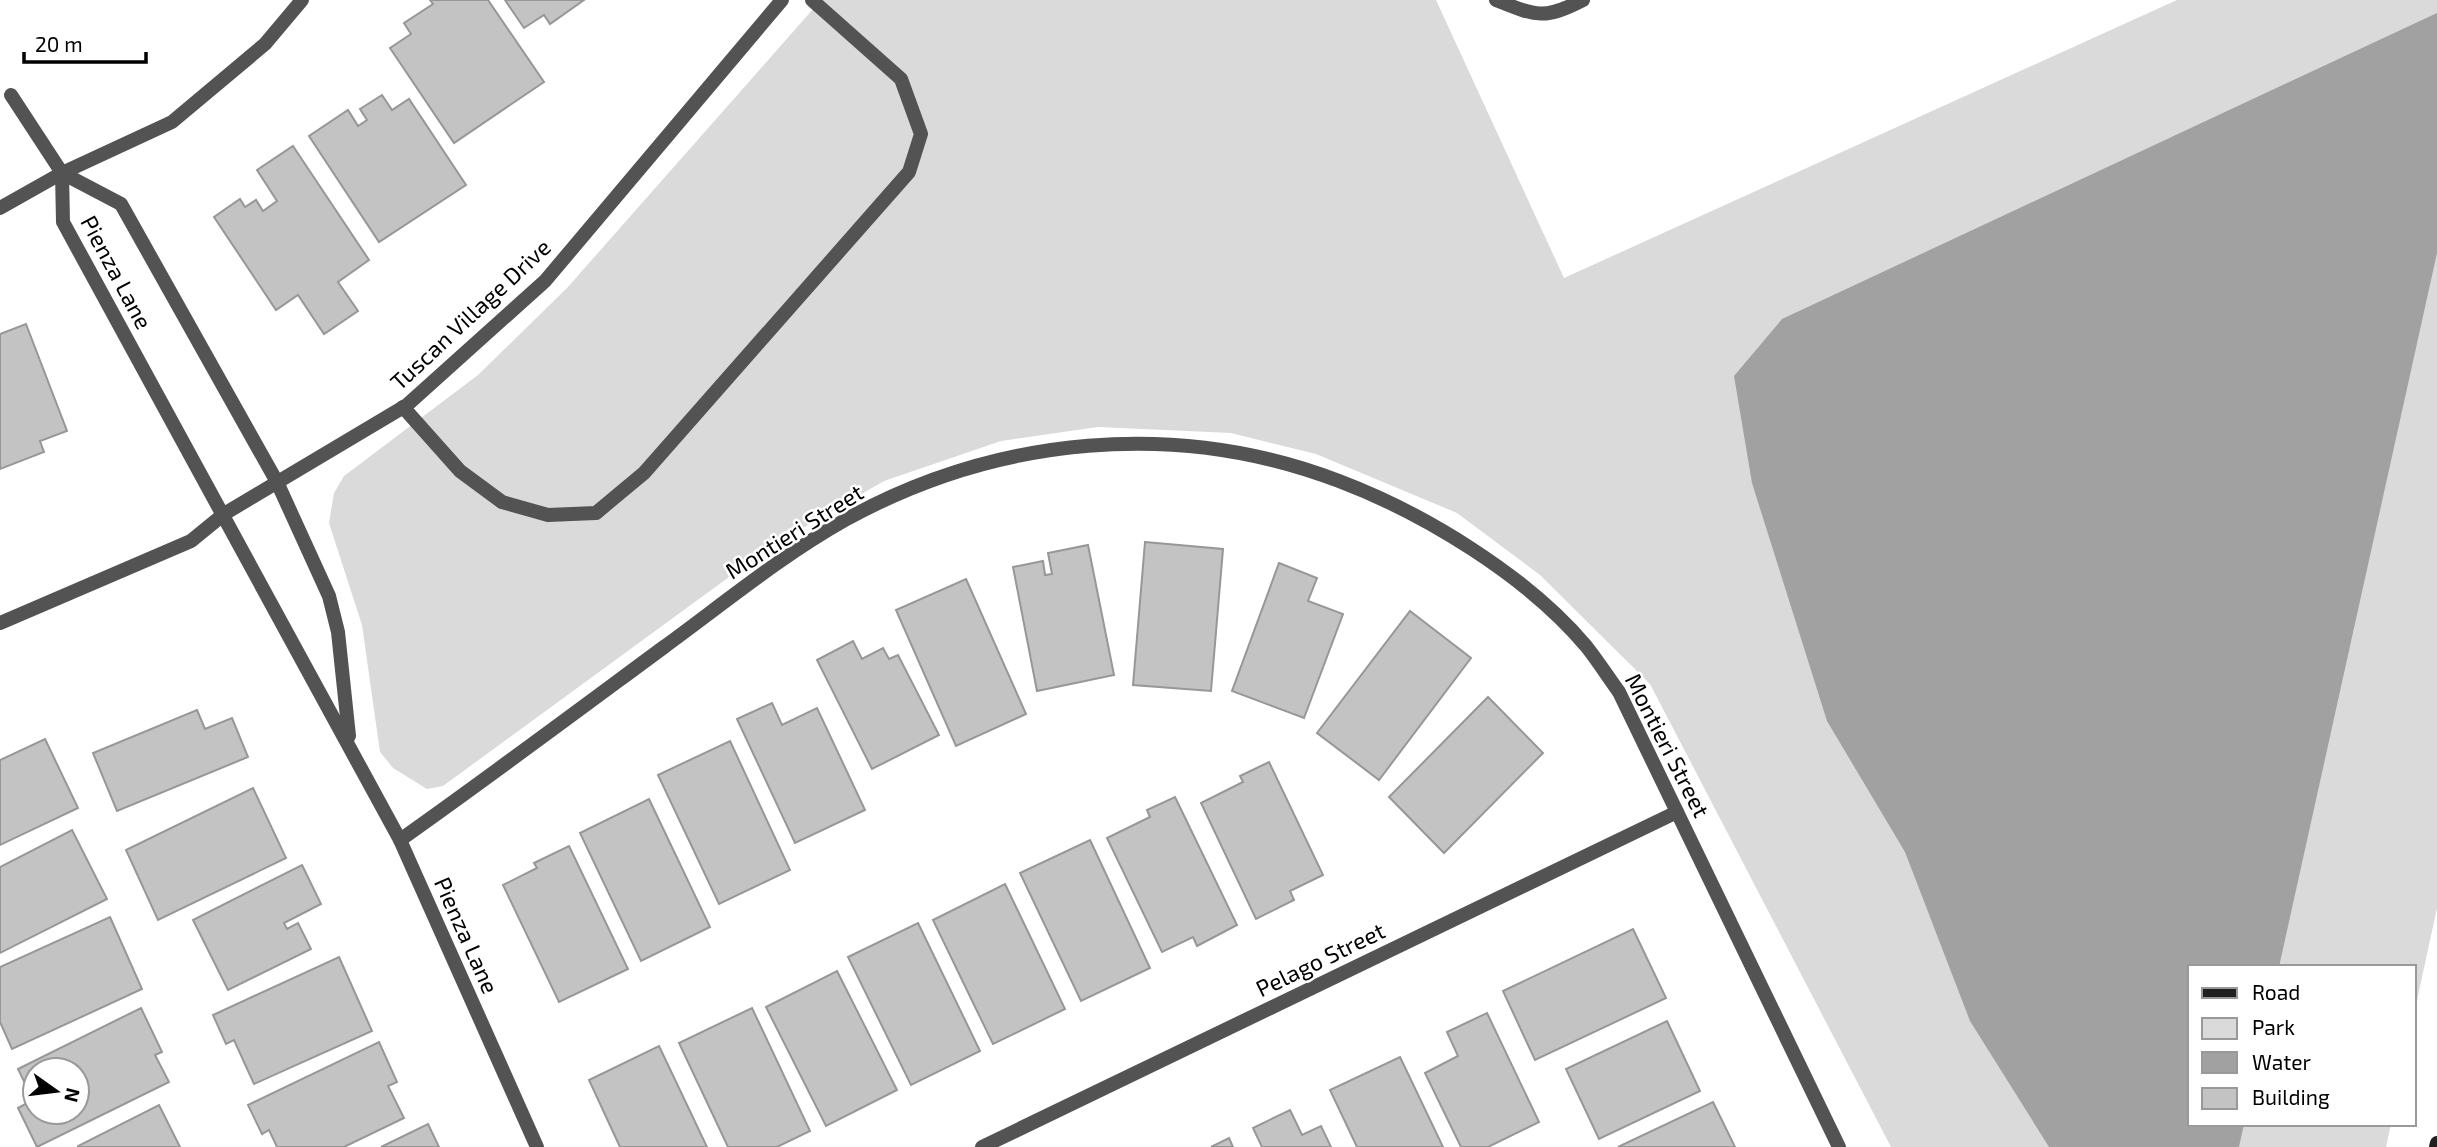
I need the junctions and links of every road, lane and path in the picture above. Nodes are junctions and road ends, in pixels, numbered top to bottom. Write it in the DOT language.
graph roads {
  1 [pos="302,0"];
  2 [pos="782,0"];
  3 [pos="812,0"];
  4 [pos="1496,0"];
  5 [pos="1583,0"];
  6 [pos="11,96"];
  7 [pos="62,173"];
  8 [pos="0,208"];
  9 [pos="403,407"];
  10 [pos="277,482"];
  11 [pos="224,514"];
  12 [pos="0,623"];
  13 [pos="350,744"];
  14 [pos="1677,812"];
  15 [pos="400,840"];
  16 [pos="537,1147"];
  17 [pos="982,1147"];
  18 [pos="1839,1147"];
  1 -- 7 [label="street"];
  2 -- 9 [label="street, Tuscan Village Drive"];
  3 -- 9 [label="street"];
  4 -- 5 [label="street"];
  6 -- 7 [label="street"];
  7 -- 8 [label="street"];
  7 -- 10 [label="street, Pienza Lane"];
  7 -- 11 [label="street, Pienza Lane"];
  9 -- 10 [label="street, Tuscan Village Drive"];
  10 -- 11 [label="street, Tuscan Village Drive"];
  10 -- 13 [label="street, Pienza Lane"];
  11 -- 12 [label="street, Tuscan Village Drive"];
  11 -- 13 [label="street, Pienza Lane"];
  13 -- 15 [label="street, Pienza Lane"];
  14 -- 15 [label="street, Montieri Street"];
  14 -- 17 [label="street, Pelago Street"];
  14 -- 18 [label="street, Montieri Street"];
  15 -- 16 [label="street, Pienza Lane"];
}
